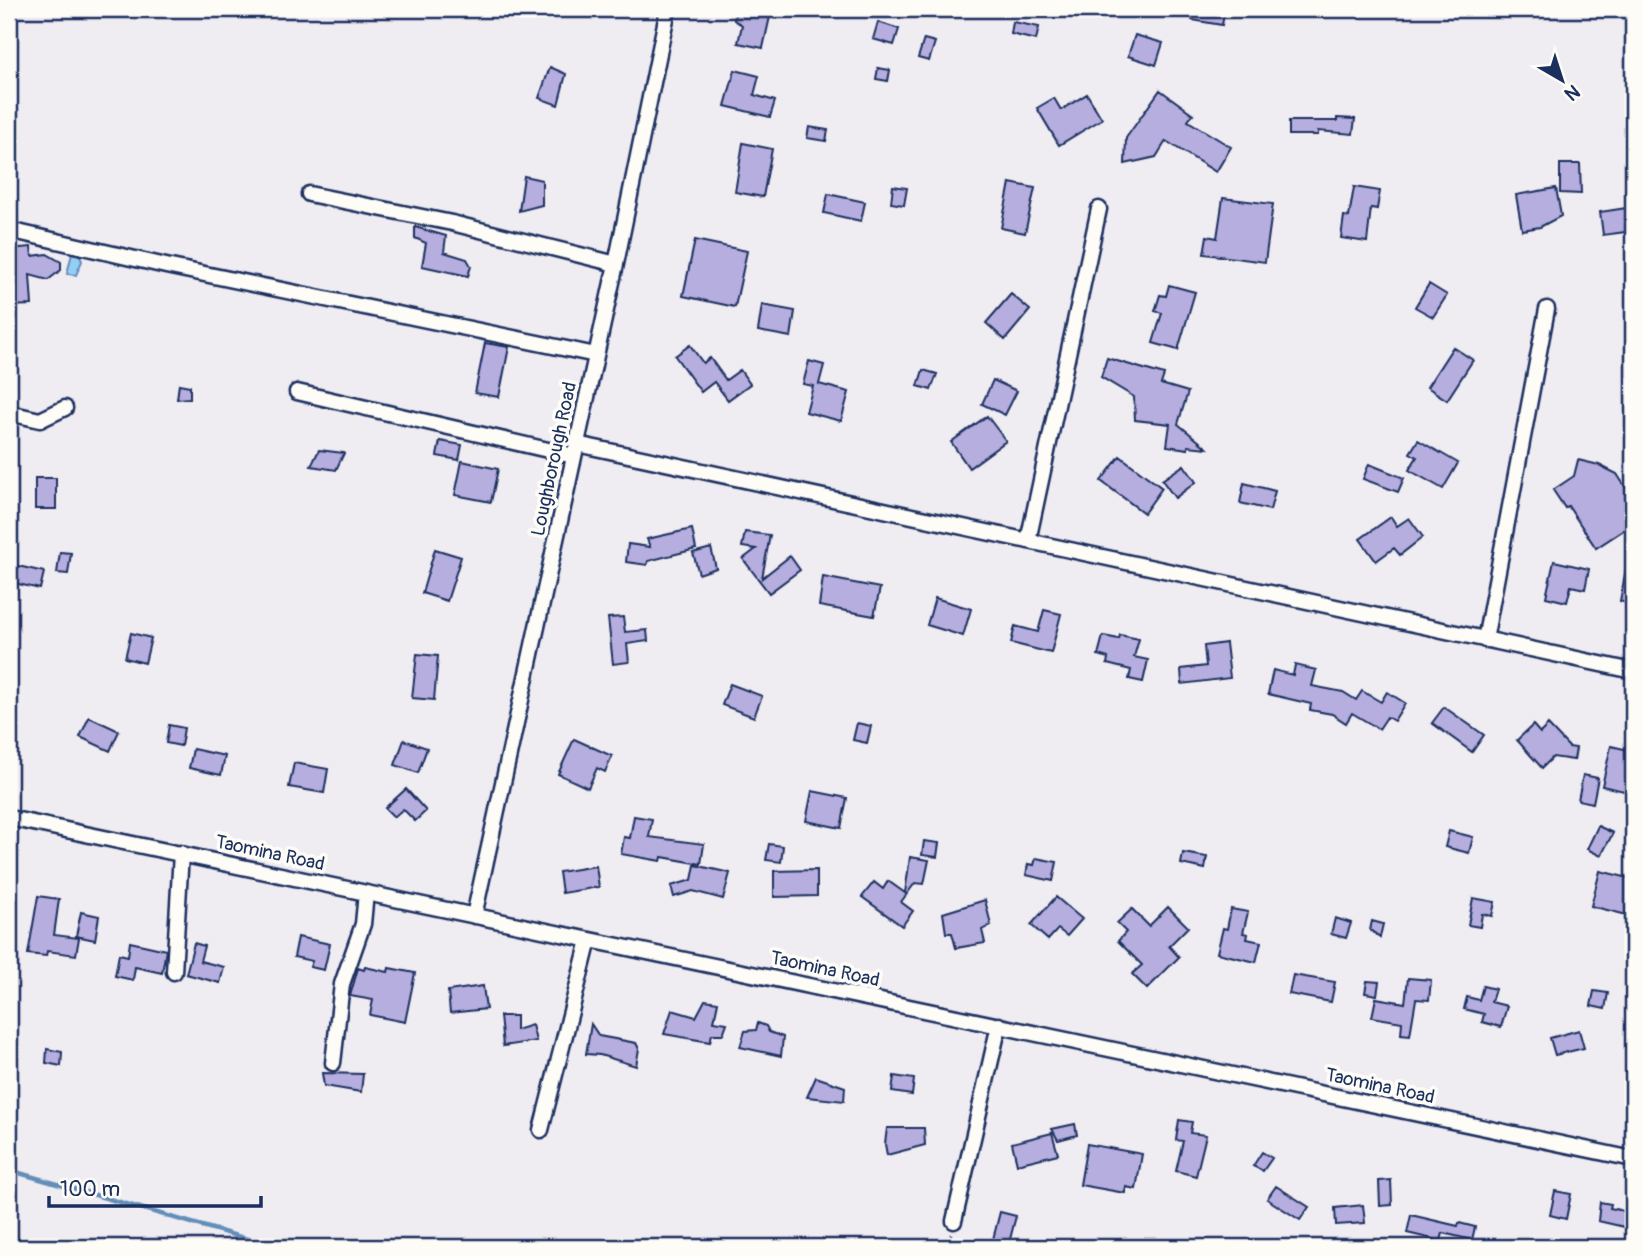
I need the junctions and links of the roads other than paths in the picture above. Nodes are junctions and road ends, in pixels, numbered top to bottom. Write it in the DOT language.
graph roads {
  1 [pos="668,9"];
  2 [pos="309,194"];
  3 [pos="1099,209"];
  4 [pos="9,230"];
  5 [pos="616,264"];
  6 [pos="1547,309"];
  7 [pos="596,355"];
  8 [pos="297,392"];
  9 [pos="65,408"];
  10 [pos="9,414"];
  11 [pos="575,450"];
  12 [pos="1028,541"];
  13 [pos="1485,640"];
  14 [pos="1633,671"];
  15 [pos="9,817"];
  16 [pos="181,853"];
  17 [pos="366,893"];
  18 [pos="474,916"];
  19 [pos="589,940"];
  20 [pos="174,972"];
  21 [pos="999,1025"];
  22 [pos="333,1063"];
  23 [pos="541,1130"];
  24 [pos="1633,1159"];
  25 [pos="954,1221"];
  1 -- 5 [label="street, Loughborough Road"];
  2 -- 5 [label="street"];
  3 -- 12 [label="street"];
  4 -- 7 [label="street"];
  5 -- 7 [label="street, Loughborough Road"];
  6 -- 13 [label="street"];
  7 -- 11 [label="street, Loughborough Road"];
  8 -- 11 [label="street"];
  9 -- 10 [label="street"];
  11 -- 12 [label="street"];
  11 -- 18 [label="street, Loughborough Road"];
  12 -- 13 [label="street"];
  13 -- 14 [label="street"];
  15 -- 16 [label="street, Taomina Road"];
  16 -- 17 [label="street, Taomina Road"];
  16 -- 20 [label="street"];
  17 -- 18 [label="street, Taomina Road"];
  17 -- 22 [label="street"];
  18 -- 19 [label="street, Taomina Road"];
  19 -- 21 [label="street, Taomina Road"];
  19 -- 23 [label="street"];
  21 -- 24 [label="street, Taomina Road"];
  21 -- 25 [label="street"];
}
